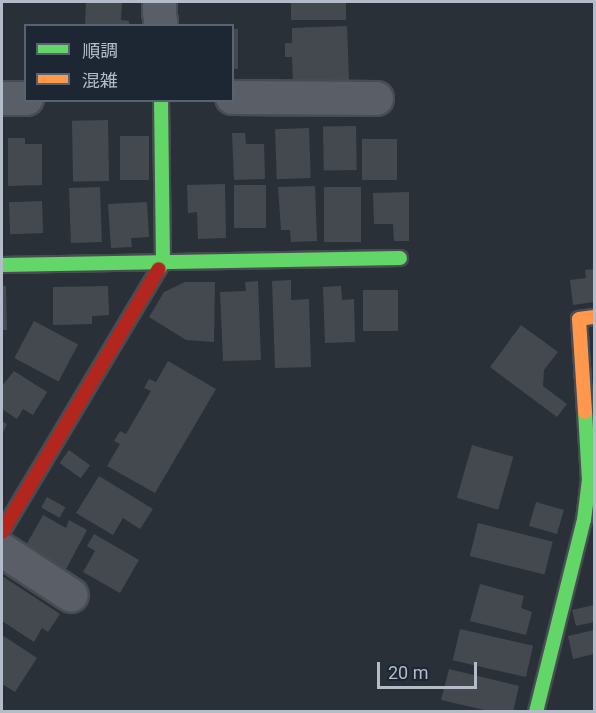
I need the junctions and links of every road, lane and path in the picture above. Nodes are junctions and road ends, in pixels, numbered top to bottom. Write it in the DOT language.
graph roads {
  1 [pos="159,2"];
  2 [pos="159,24"];
  3 [pos="234,97"];
  4 [pos="2,98"];
  5 [pos="24,98"];
  6 [pos="376,98"];
  7 [pos="161,102"];
  8 [pos="400,258"];
  9 [pos="163,262"];
  10 [pos="2,265"];
  11 [pos="594,316"];
  12 [pos="2,532"];
  13 [pos="2,550"];
  14 [pos="71,595"];
  15 [pos="536,711"];
  1 -- 2 [label="street"];
  3 -- 6 [label="street"];
  4 -- 5 [label="street"];
  7 -- 9 [label="street"];
  8 -- 9 [label="street"];
  9 -- 10 [label="street"];
  9 -- 12 [label="street"];
  11 -- 15 [label="street"];
  13 -- 14 [label="street"];
}
